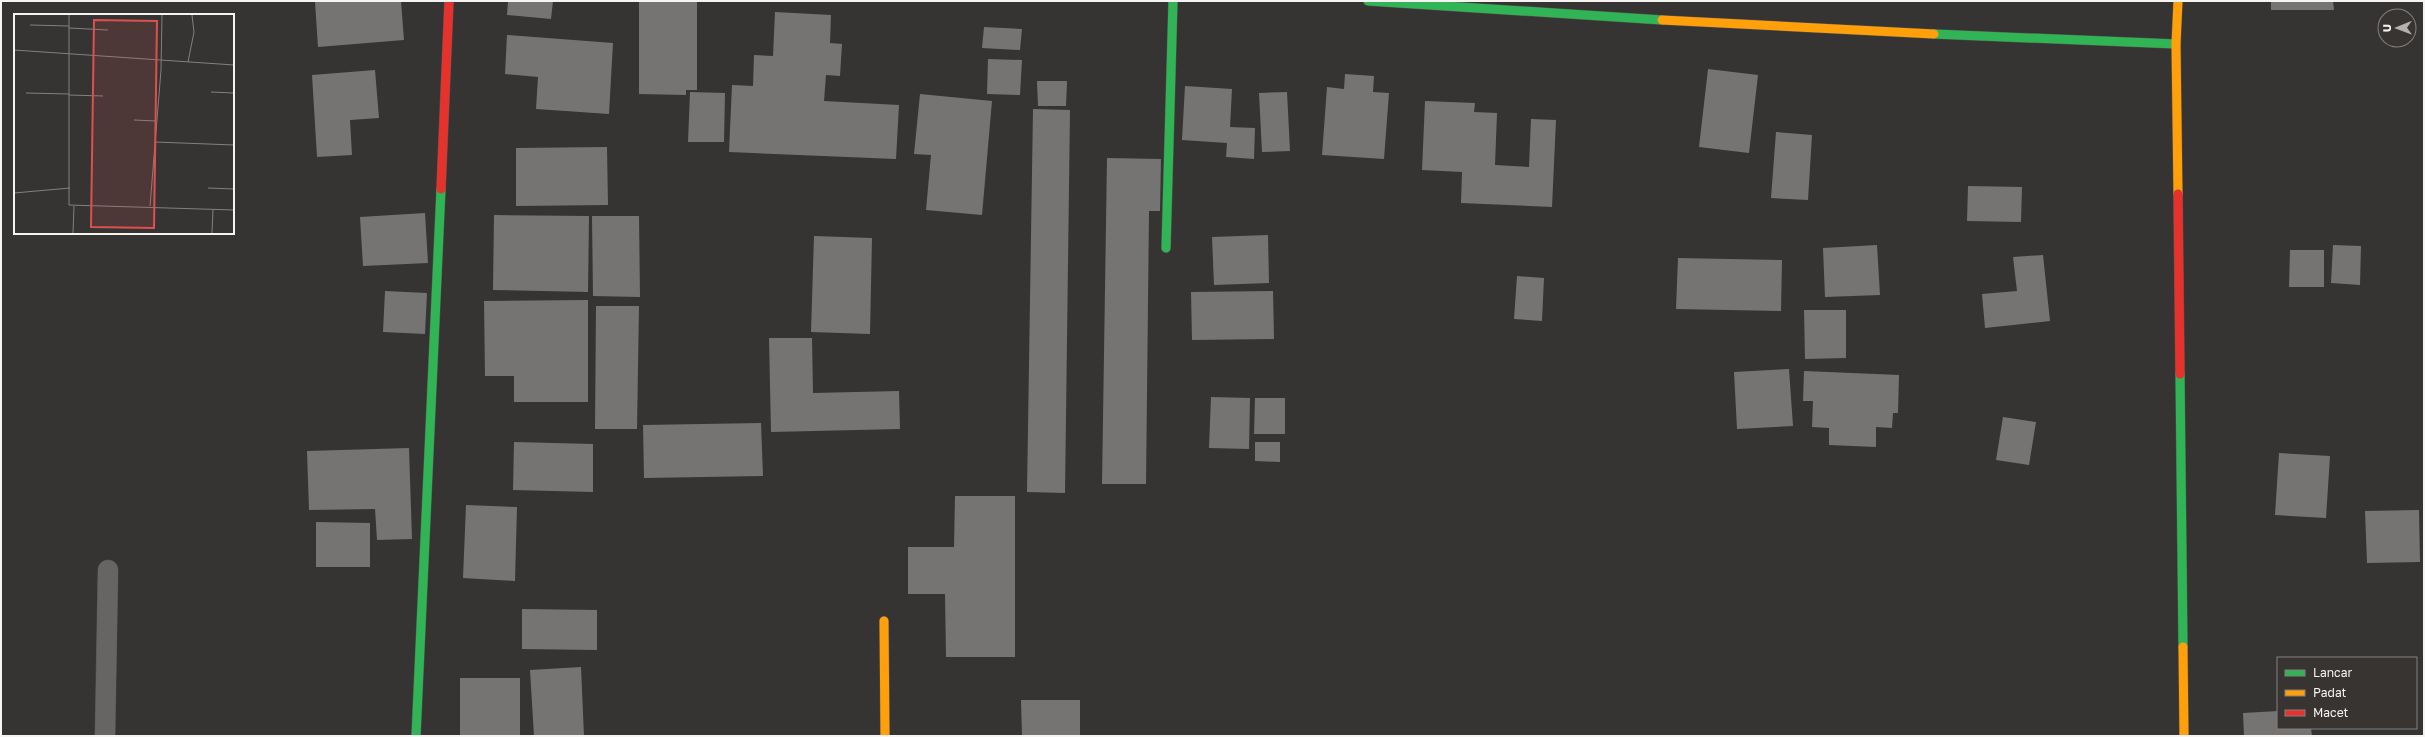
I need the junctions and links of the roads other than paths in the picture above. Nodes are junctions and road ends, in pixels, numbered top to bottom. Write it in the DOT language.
graph roads {
  1 [pos="449,1"];
  2 [pos="1173,1"];
  3 [pos="1368,1"];
  4 [pos="2178,1"];
  5 [pos="2176,44"];
  6 [pos="1166,248"];
  7 [pos="108,570"];
  8 [pos="884,621"];
  9 [pos="105,736"];
  10 [pos="416,736"];
  11 [pos="886,736"];
  12 [pos="2184,736"];
  1 -- 10 [label="street"];
  2 -- 6 [label="street"];
  3 -- 5 [label="street"];
  4 -- 5 [label="street"];
  5 -- 12 [label="street"];
  7 -- 9 [label="lane"];
  8 -- 11 [label="street"];
}
